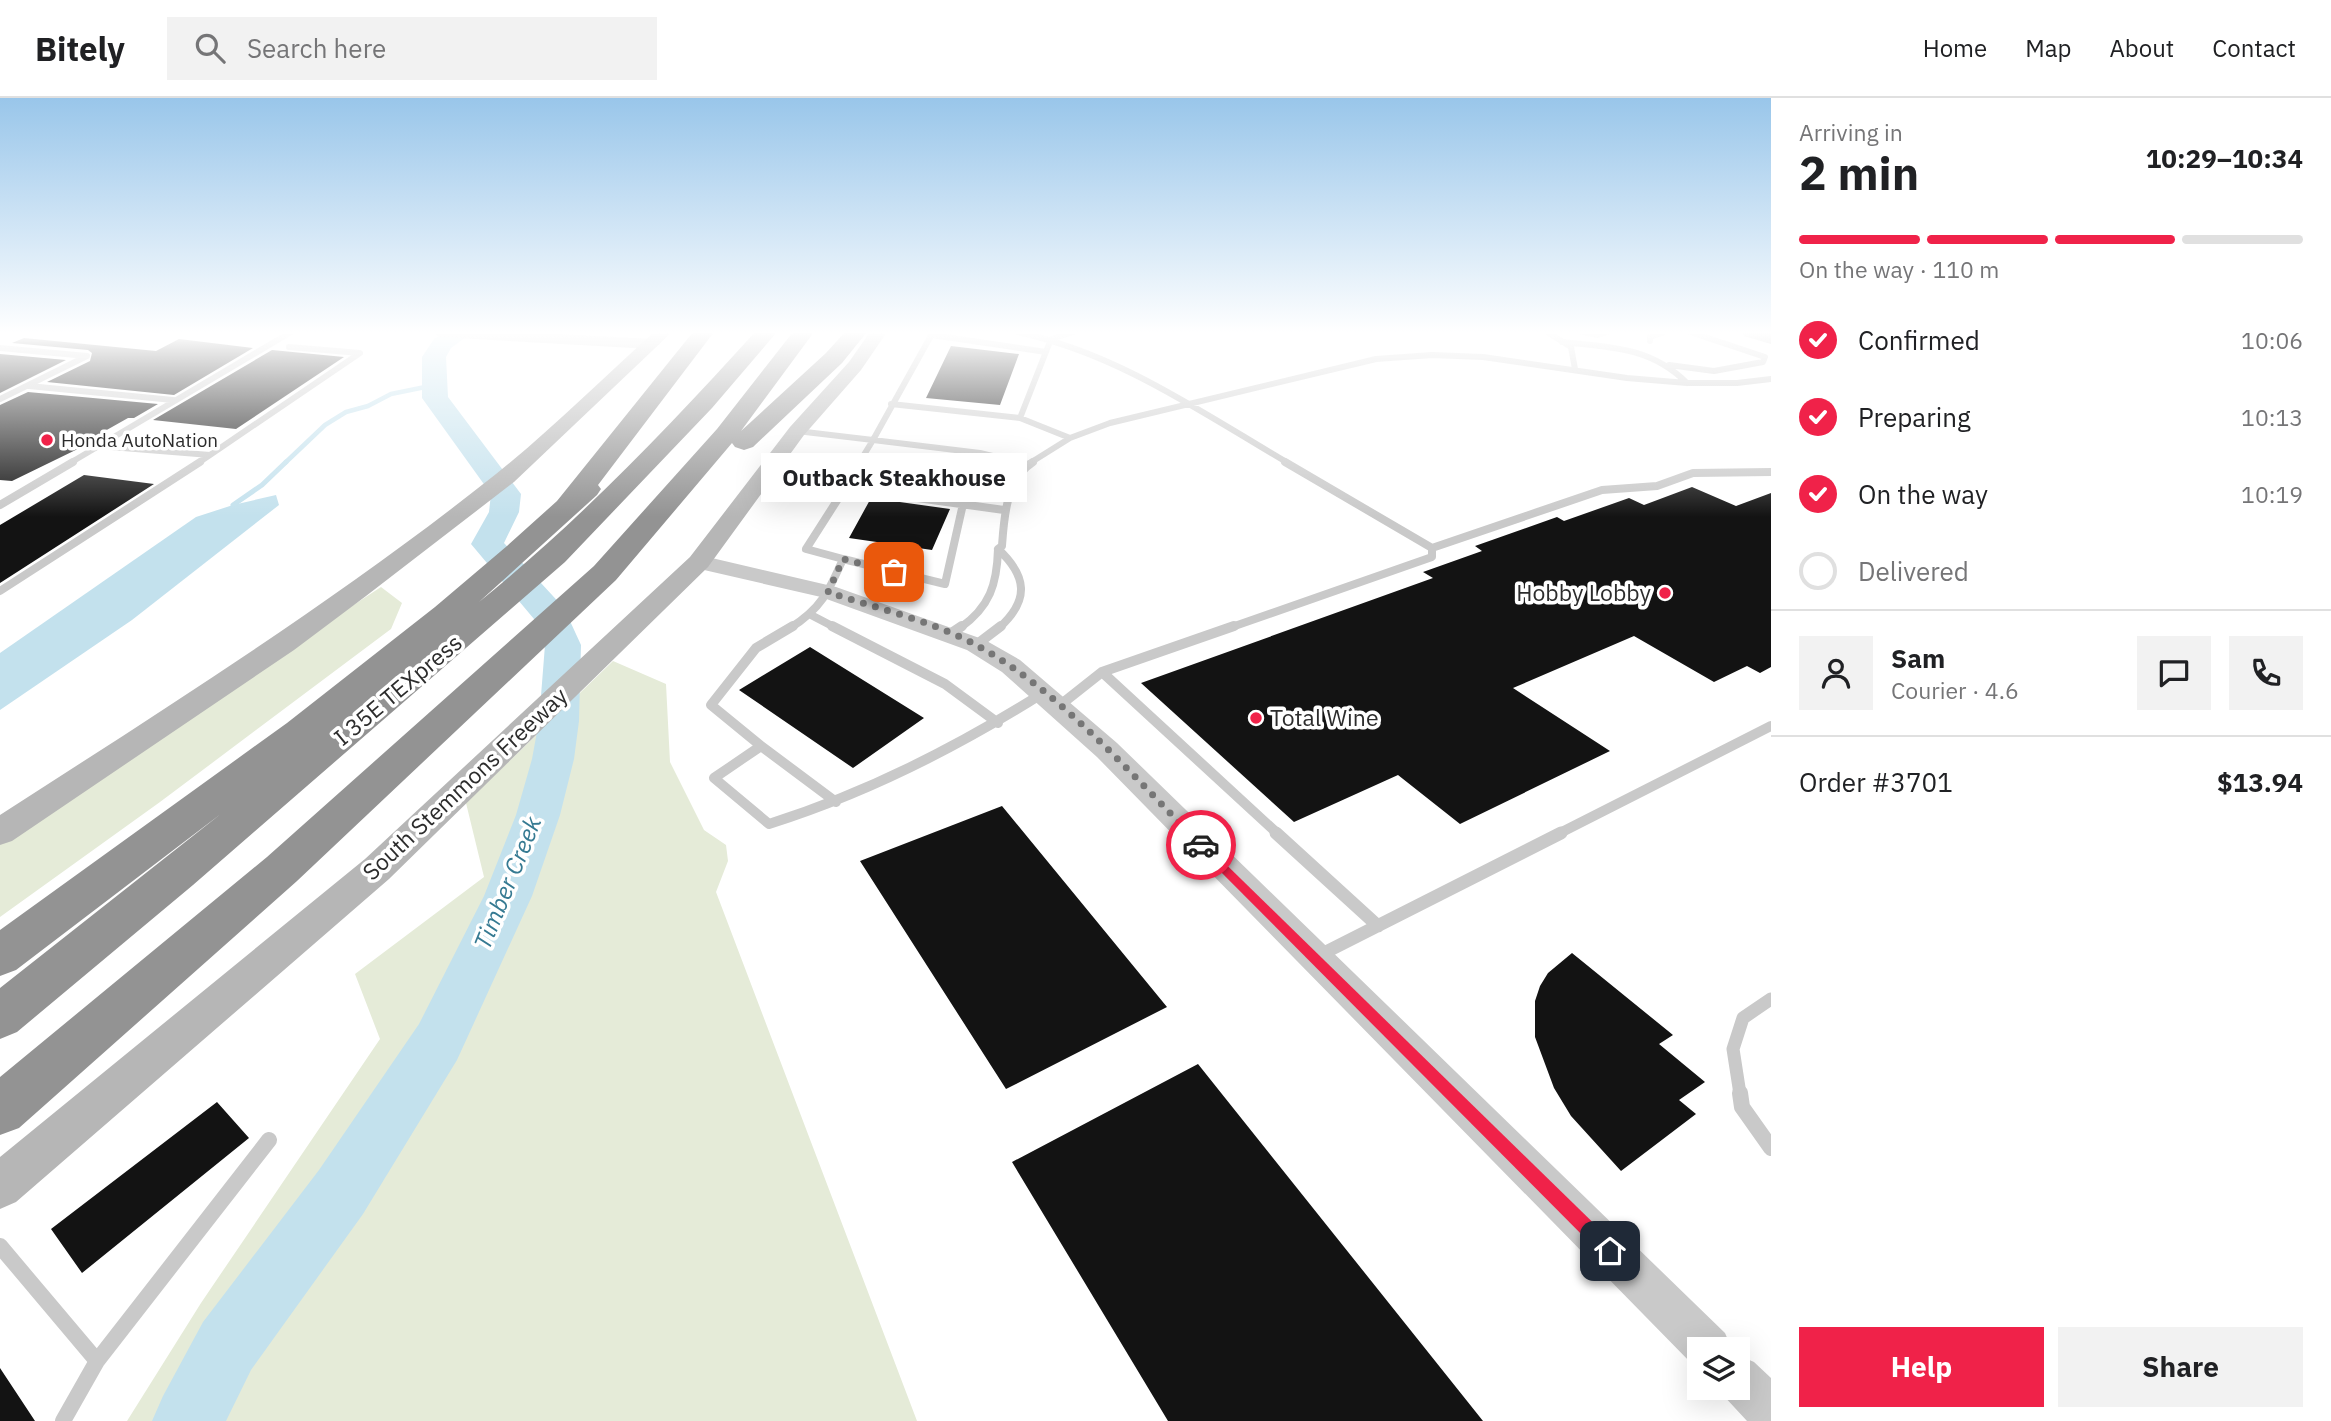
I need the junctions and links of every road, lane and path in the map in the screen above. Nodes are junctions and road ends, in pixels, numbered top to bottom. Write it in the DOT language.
graph roads {
  1 [pos="107,394"];
  2 [pos="184,394"];
  3 [pos="300,394"];
  4 [pos="596,394"];
  5 [pos="656,394"];
  6 [pos="683,394"];
  7 [pos="711,394"];
  8 [pos="737,394"];
  9 [pos="757,394"];
  10 [pos="796,394"];
  11 [pos="830,394"];
  12 [pos="897,394"];
  13 [pos="1030,394"];
  14 [pos="1170,394"];
  15 [pos="1231,394"];
  16 [pos="173,400"];
  17 [pos="891,404"];
  18 [pos="1188,404"];
  19 [pos="1020,418"];
  20 [pos="797,431"];
  21 [pos="1070,438"];
  22 [pos="873,440"];
  23 [pos="98,446"];
  24 [pos="210,455"];
  25 [pos="1028,465"];
  26 [pos="1771,472"];
  27 [pos="845,488"];
  28 [pos="963,504"];
  29 [pos="0,505"];
  30 [pos="567,508"];
  31 [pos="1004,510"];
  32 [pos="1432,548"];
  33 [pos="998,549"];
  34 [pos="554,556"];
  35 [pos="843,559"];
  36 [pos="699,562"];
  37 [pos="605,573"];
  38 [pos="0,591"];
  39 [pos="819,603"];
  40 [pos="963,639"];
  41 [pos="1102,672"];
  42 [pos="355,688"];
  43 [pos="1051,699"];
  44 [pos="998,723"];
  45 [pos="1771,726"];
  46 [pos="761,746"];
  47 [pos="836,802"];
  48 [pos="0,832"];
  49 [pos="1378,926"];
  50 [pos="0,956"];
  51 [pos="1314,957"];
  52 [pos="0,985"];
  53 [pos="1771,999"];
  54 [pos="0,1017"];
  55 [pos="0,1110"];
  56 [pos="270,1140"];
  57 [pos="1771,1148"];
  58 [pos="0,1186"];
  59 [pos="0,1246"];
  60 [pos="1697,1337"];
  61 [pos="97,1360"];
  62 [pos="1750,1390"];
  63 [pos="1771,1411"];
  64 [pos="64,1421"];
  1 -- 16 [label="lane"];
  2 -- 16 [label="lane"];
  3 -- 24 [label="lane"];
  4 -- 48 [label="main road"];
  5 -- 30 [label="highway"];
  6 -- 30 [label="highway"];
  7 -- 34 [label="highway, I 35E TEXpress"];
  8 -- 34 [label="highway"];
  9 -- 37 [label="highway"];
  10 -- 37 [label="highway"];
  11 -- 20 [label="main road, South Stemmons Freeway"];
  12 -- 17 [label="lane"];
  13 -- 19 [label="lane"];
  14 -- 18 [label="lane"];
  15 -- 18 [label="lane"];
  16 -- 23 [label="lane"];
  17 -- 19 [label="lane"];
  17 -- 22 [label="lane"];
  18 -- 21 [label="lane"];
  18 -- 32 [label="lane"];
  19 -- 21 [label="lane"];
  20 -- 22 [label="lane"];
  20 -- 36 [label="main road, South Stemmons Freeway"];
  21 -- 25 [label="lane"];
  22 -- 25 [label="lane"];
  22 -- 27 [label="lane"];
  23 -- 24 [label="lane"];
  23 -- 29 [label="lane"];
  24 -- 38 [label="lane"];
  25 -- 31 [label="lane"];
  26 -- 32 [label="lane"];
  27 -- 28 [label="lane"];
  27 -- 35 [label="lane"];
  28 -- 31 [label="lane"];
  28 -- 35 [label="lane"];
  30 -- 42 [label="highway"];
  31 -- 33 [label="lane"];
  32 -- 41 [label="lane"];
  33 -- 40 [label="lane"];
  33 -- 40 [label="lane"];
  34 -- 54 [label="highway, I 35E TEXpress"];
  35 -- 39 [label="lane"];
  36 -- 39 [label="street"];
  36 -- 58 [label="main road, South Stemmons Freeway"];
  37 -- 55 [label="highway"];
  39 -- 40 [label="street"];
  39 -- 44 [label="lane"];
  39 -- 46 [label="lane"];
  40 -- 43 [label="street"];
  41 -- 43 [label="lane"];
  41 -- 49 [label="lane"];
  42 -- 50 [label="highway"];
  42 -- 52 [label="highway"];
  43 -- 44 [label="lane"];
  43 -- 51 [label="street"];
  44 -- 47 [label="lane"];
  45 -- 49 [label="lane"];
  46 -- 47 [label="lane"];
  46 -- 47 [label="lane"];
  49 -- 51 [label="lane"];
  51 -- 60 [label="street"];
  53 -- 57 [label="lane"];
  56 -- 61 [label="lane"];
  59 -- 61 [label="lane"];
  61 -- 64 [label="lane"];
  62 -- 63 [label="street"];
}
